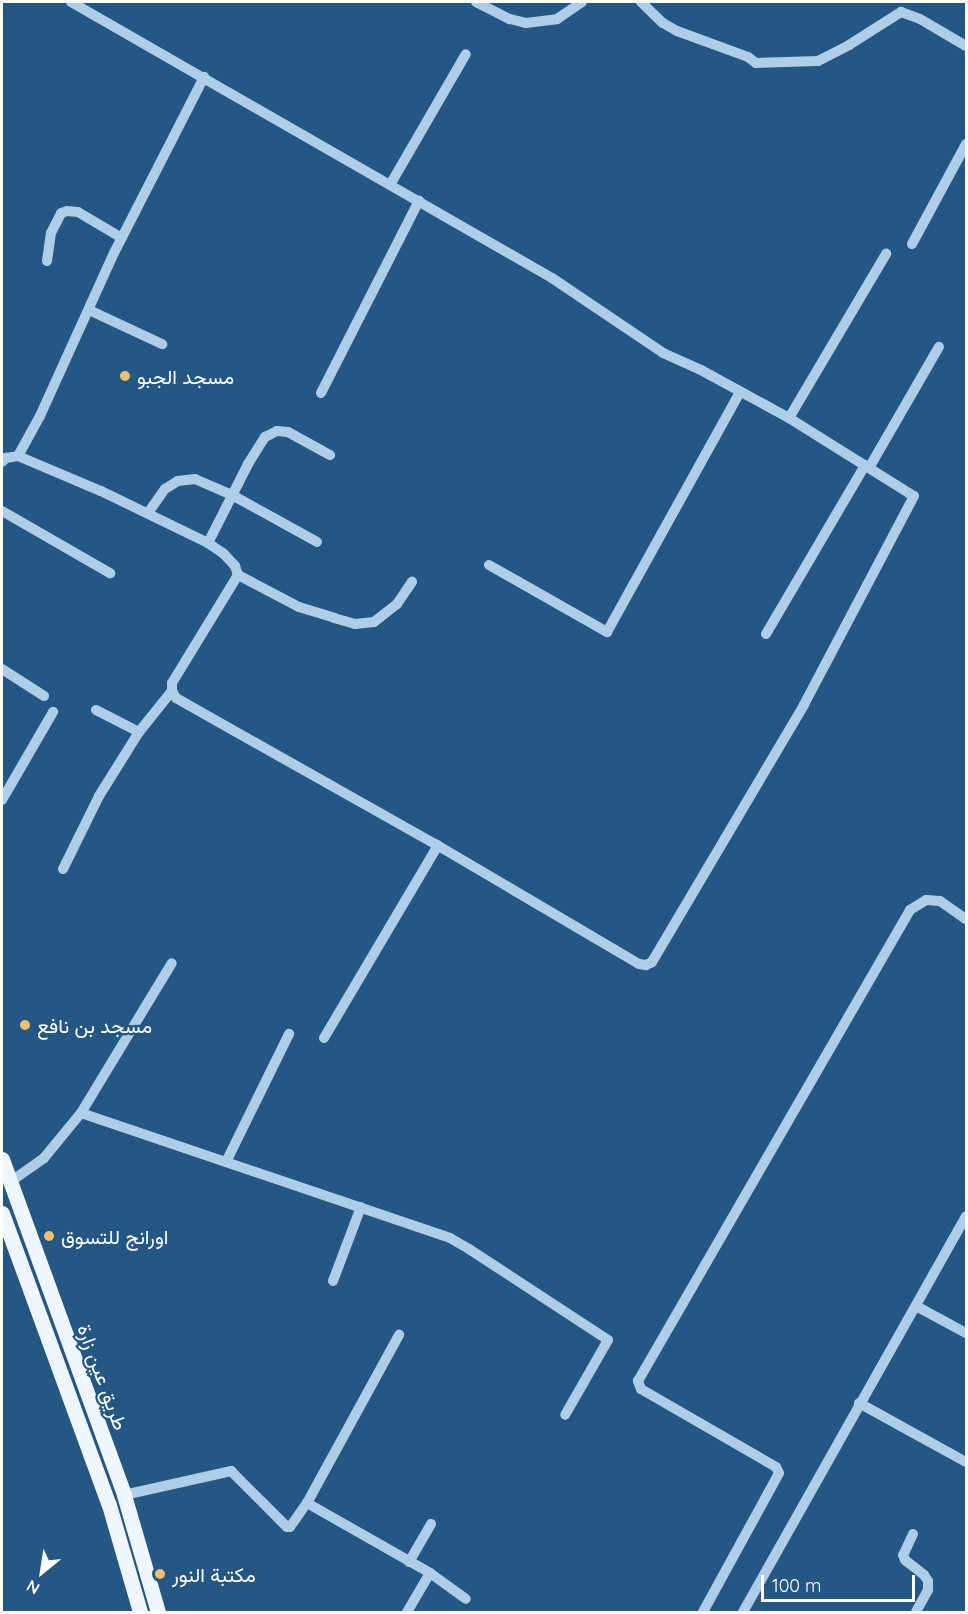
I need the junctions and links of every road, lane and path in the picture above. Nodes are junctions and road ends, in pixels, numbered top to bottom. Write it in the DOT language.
graph roads {
  1 [pos="71,2"];
  2 [pos="477,2"];
  3 [pos="582,2"];
  4 [pos="640,2"];
  5 [pos="966,46"];
  6 [pos="466,54"];
  7 [pos="204,77"];
  8 [pos="966,144"];
  9 [pos="390,185"];
  10 [pos="419,201"];
  11 [pos="122,238"];
  12 [pos="912,244"];
  13 [pos="886,254"];
  14 [pos="47,261"];
  15 [pos="89,310"];
  16 [pos="162,344"];
  17 [pos="939,347"];
  18 [pos="740,392"];
  19 [pos="321,393"];
  20 [pos="789,418"];
  21 [pos="330,455"];
  22 [pos="18,456"];
  23 [pos="2,462"];
  24 [pos="867,466"];
  25 [pos="232,495"];
  26 [pos="2,511"];
  27 [pos="148,513"];
  28 [pos="317,542"];
  29 [pos="208,543"];
  30 [pos="489,565"];
  31 [pos="110,573"];
  32 [pos="238,575"];
  33 [pos="412,582"];
  34 [pos="766,634"];
  35 [pos="2,669"];
  36 [pos="171,691"];
  37 [pos="44,696"];
  38 [pos="96,710"];
  39 [pos="53,712"];
  40 [pos="139,732"];
  41 [pos="2,800"];
  42 [pos="438,845"];
  43 [pos="63,870"];
  44 [pos="966,919"];
  45 [pos="172,963"];
  46 [pos="289,1034"];
  47 [pos="324,1038"];
  48 [pos="81,1113"];
  49 [pos="2,1159"];
  50 [pos="226,1162"];
  51 [pos="10,1182"];
  52 [pos="360,1207"];
  53 [pos="2,1214"];
  54 [pos="966,1216"];
  55 [pos="333,1281"];
  56 [pos="916,1306"];
  57 [pos="966,1333"];
  58 [pos="399,1335"];
  59 [pos="860,1403"];
  60 [pos="565,1415"];
  61 [pos="966,1462"];
  62 [pos="124,1495"];
  63 [pos="307,1503"];
  64 [pos="431,1524"];
  65 [pos="913,1534"];
  66 [pos="410,1562"];
  67 [pos="430,1573"];
  68 [pos="466,1599"];
  69 [pos="140,1612"];
  70 [pos="158,1612"];
  71 [pos="407,1612"];
  72 [pos="703,1612"];
  73 [pos="743,1612"];
  74 [pos="916,1612"];
  1 -- 7 [label="street"];
  2 -- 3 [label="street"];
  4 -- 5 [label="street"];
  6 -- 9 [label="street"];
  7 -- 9 [label="street"];
  7 -- 11 [label="street"];
  8 -- 12 [label="street"];
  9 -- 10 [label="street"];
  10 -- 18 [label="street"];
  10 -- 19 [label="street"];
  11 -- 14 [label="street"];
  11 -- 15 [label="street"];
  13 -- 20 [label="street"];
  15 -- 16 [label="street"];
  15 -- 22 [label="street"];
  17 -- 24 [label="street"];
  18 -- 20 [label="street"];
  18 -- 30 [label="street"];
  20 -- 24 [label="street"];
  21 -- 25 [label="street"];
  22 -- 23 [label="street"];
  22 -- 27 [label="street"];
  24 -- 34 [label="street"];
  24 -- 42 [label="street"];
  25 -- 27 [label="street"];
  25 -- 28 [label="street"];
  25 -- 29 [label="street"];
  26 -- 31 [label="street"];
  27 -- 29 [label="street"];
  29 -- 32 [label="street"];
  32 -- 33 [label="street"];
  32 -- 36 [label="street"];
  35 -- 37 [label="street"];
  36 -- 40 [label="street"];
  36 -- 42 [label="street"];
  38 -- 40 [label="street"];
  39 -- 41 [label="street"];
  40 -- 43 [label="street"];
  42 -- 47 [label="street"];
  44 -- 72 [label="street"];
  45 -- 48 [label="street"];
  46 -- 50 [label="street"];
  48 -- 50 [label="street"];
  48 -- 51 [label="street"];
  49 -- 51 [label="main road, طريق عين زارة"];
  50 -- 52 [label="street"];
  51 -- 62 [label="main road, طريق عين زارة"];
  52 -- 55 [label="street"];
  52 -- 60 [label="street"];
  53 -- 69 [label="main road, طريق عين زارة"];
  54 -- 56 [label="street"];
  56 -- 57 [label="street"];
  56 -- 59 [label="street"];
  58 -- 63 [label="street"];
  59 -- 61 [label="street"];
  59 -- 73 [label="street"];
  62 -- 63 [label="street"];
  62 -- 70 [label="main road, طريق عين زارة"];
  63 -- 66 [label="street"];
  64 -- 66 [label="street"];
  65 -- 74 [label="street"];
  66 -- 67 [label="street"];
  67 -- 68 [label="street"];
  67 -- 71 [label="street"];
}
